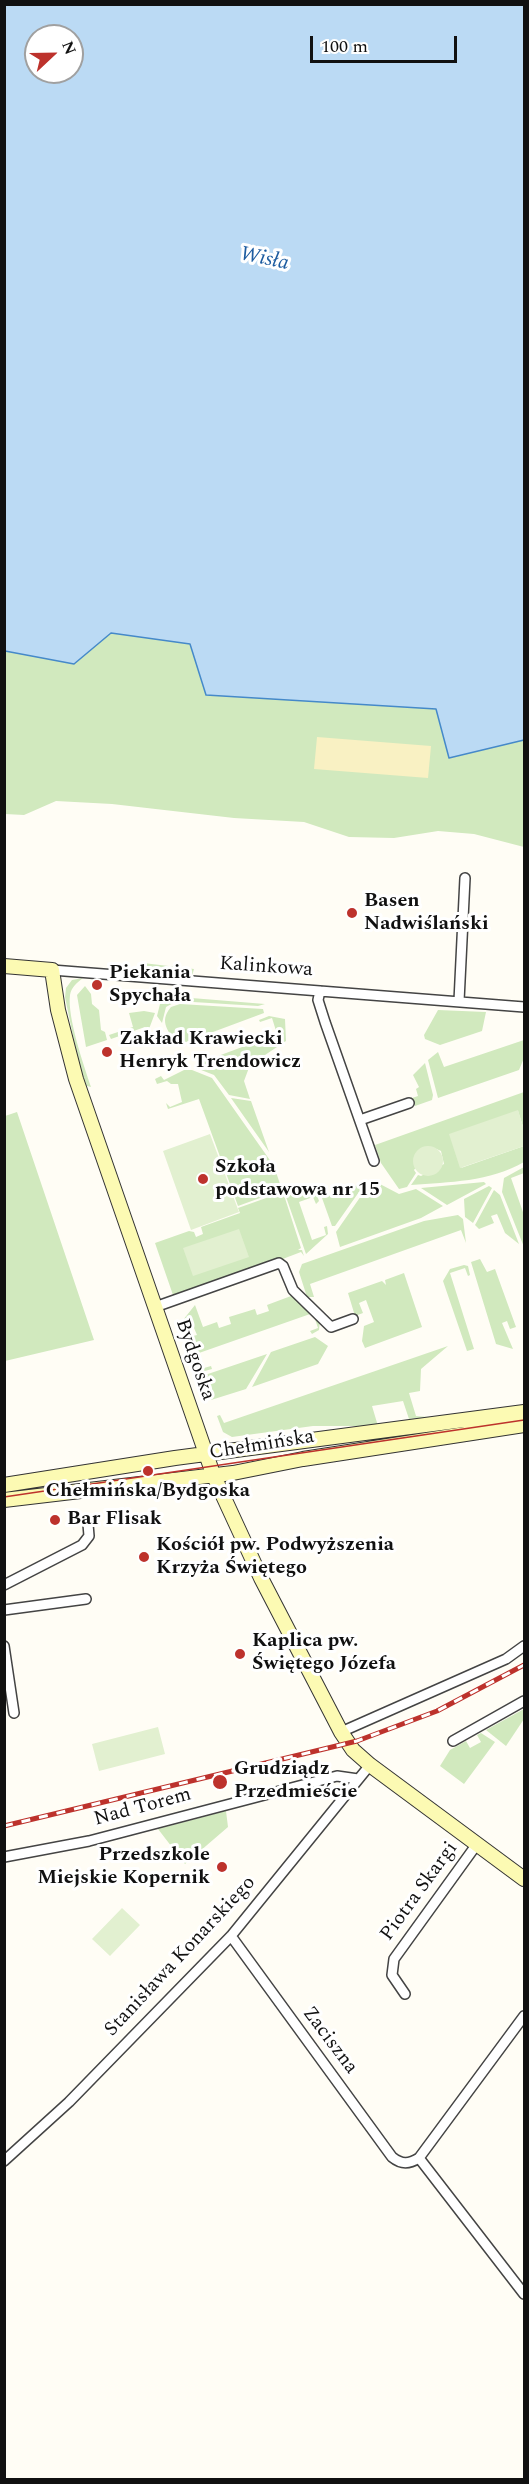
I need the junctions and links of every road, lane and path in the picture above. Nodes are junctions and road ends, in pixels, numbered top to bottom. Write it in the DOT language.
graph roads {
  1 [pos="465,878"];
  2 [pos="4,966"];
  3 [pos="52,970"];
  4 [pos="320,991"];
  5 [pos="459,1001"];
  6 [pos="525,1007"];
  7 [pos="409,1103"];
  8 [pos="360,1120"];
  9 [pos="374,1161"];
  10 [pos="155,1307"];
  11 [pos="353,1319"];
  12 [pos="525,1412"];
  13 [pos="525,1425"];
  14 [pos="206,1455"];
  15 [pos="213,1474"];
  16 [pos="4,1485"];
  17 [pos="4,1500"];
  18 [pos="88,1524"];
  19 [pos="4,1585"];
  20 [pos="86,1599"];
  21 [pos="4,1610"];
  22 [pos="4,1646"];
  23 [pos="525,1646"];
  24 [pos="7,1685"];
  25 [pos="525,1701"];
  26 [pos="14,1713"];
  27 [pos="344,1738"];
  28 [pos="453,1741"];
  29 [pos="370,1765"];
  30 [pos="358,1779"];
  31 [pos="477,1844"];
  32 [pos="4,1857"];
  33 [pos="525,1879"];
  34 [pos="231,1936"];
  35 [pos="405,1994"];
  36 [pos="525,2016"];
  37 [pos="419,2158"];
  38 [pos="4,2161"];
  39 [pos="525,2294"];
  1 -- 5 [label="street"];
  2 -- 3 [label="street, Kalinkowa"];
  3 -- 4 [label="street, Kalinkowa"];
  3 -- 10 [label="street, Bydgoska"];
  4 -- 5 [label="street, Kalinkowa"];
  4 -- 8 [label="street"];
  5 -- 6 [label="street, Kalinkowa"];
  7 -- 8 [label="street"];
  8 -- 9 [label="street"];
  10 -- 11 [label="street"];
  10 -- 14 [label="street, Bydgoska"];
  12 -- 14 [label="street, Chełmińska"];
  13 -- 15 [label="street, Chełmińska"];
  14 -- 15 [label="street, Bydgoska"];
  14 -- 16 [label="street, Chełmińska"];
  15 -- 17 [label="street, Chełmińska"];
  15 -- 27 [label="street, Bydgoska"];
  18 -- 19 [label="street"];
  20 -- 21 [label="street"];
  22 -- 24 [label="street"];
  23 -- 27 [label="street"];
  24 -- 26 [label="street"];
  25 -- 28 [label="street"];
  27 -- 29 [label="street, Bydgoska"];
  29 -- 30 [label="street, Stanisława Konarskiego"];
  29 -- 31 [label="street, Bydgoska"];
  30 -- 32 [label="street, Nad Torem"];
  30 -- 34 [label="street, Stanisława Konarskiego"];
  31 -- 33 [label="street, Bydgoska"];
  31 -- 35 [label="street, Piotra Skargi"];
  34 -- 37 [label="street, Zaciszna"];
  34 -- 38 [label="street, Stanisława Konarskiego"];
  36 -- 37 [label="street"];
  37 -- 39 [label="street"];
}
